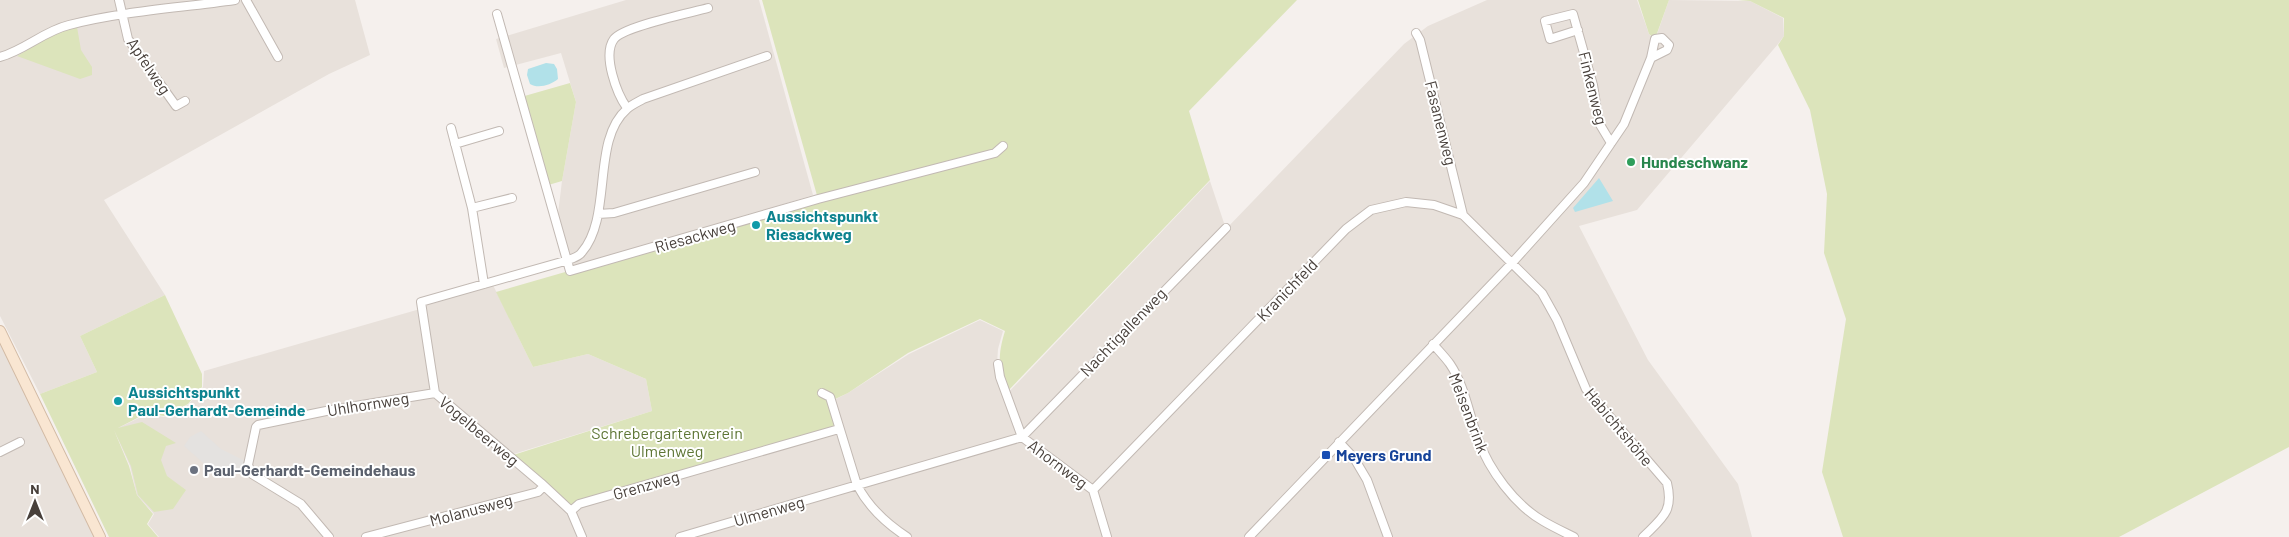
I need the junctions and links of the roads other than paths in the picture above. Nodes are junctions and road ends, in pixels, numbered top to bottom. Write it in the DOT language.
graph roads {
  1 [pos="119,0"];
  2 [pos="235,0"];
  3 [pos="246,0"];
  4 [pos="192,3"];
  5 [pos="708,8"];
  6 [pos="497,14"];
  7 [pos="124,15"];
  8 [pos="1578,30"];
  9 [pos="1416,33"];
  10 [pos="767,56"];
  11 [pos="0,57"];
  12 [pos="278,57"];
  13 [pos="1651,58"];
  14 [pos="185,101"];
  15 [pos="627,108"];
  16 [pos="451,128"];
  17 [pos="500,131"];
  18 [pos="1611,143"];
  19 [pos="455,144"];
  20 [pos="1003,146"];
  21 [pos="755,172"];
  22 [pos="512,198"];
  23 [pos="472,208"];
  24 [pos="598,214"];
  25 [pos="1462,215"];
  26 [pos="1226,228"];
  27 [pos="565,261"];
  28 [pos="1512,263"];
  29 [pos="484,284"];
  30 [pos="0,332"];
  31 [pos="1433,344"];
  32 [pos="998,364"];
  33 [pos="435,393"];
  34 [pos="822,394"];
  35 [pos="839,429"];
  36 [pos="1022,437"];
  37 [pos="20,442"];
  38 [pos="1339,442"];
  39 [pos="0,452"];
  40 [pos="857,485"];
  41 [pos="544,486"];
  42 [pos="1093,490"];
  43 [pos="571,511"];
  44 [pos="100,537"];
  45 [pos="329,537"];
  46 [pos="366,537"];
  47 [pos="582,537"];
  48 [pos="680,537"];
  49 [pos="907,537"];
  50 [pos="1108,537"];
  51 [pos="1249,537"];
  52 [pos="1388,537"];
  53 [pos="1574,537"];
  54 [pos="1643,537"];
  1 -- 7 [label="street"];
  2 -- 4 [label="street"];
  3 -- 12 [label="street"];
  4 -- 7 [label="street"];
  5 -- 15 [label="street"];
  6 -- 27 [label="street"];
  7 -- 11 [label="street"];
  7 -- 14 [label="street, Apfelweg"];
  8 -- 18 [label="street, Finkenweg"];
  9 -- 25 [label="street, Fasanenweg"];
  10 -- 15 [label="street"];
  13 -- 18 [label="street"];
  15 -- 24 [label="street"];
  16 -- 19 [label="street"];
  17 -- 19 [label="street"];
  18 -- 28 [label="street"];
  19 -- 23 [label="street"];
  20 -- 27 [label="street, Riesackweg"];
  21 -- 24 [label="street"];
  22 -- 23 [label="street"];
  23 -- 29 [label="street"];
  24 -- 27 [label="street"];
  25 -- 28 [label="street, Kranichfeld"];
  25 -- 42 [label="street, Kranichfeld"];
  26 -- 36 [label="street, Nachtigallenweg"];
  27 -- 29 [label="street"];
  28 -- 31 [label="street"];
  28 -- 54 [label="street, Habichtshöhe"];
  29 -- 33 [label="street, Vogelbeerweg"];
  30 -- 44 [label="main road"];
  31 -- 38 [label="street"];
  31 -- 53 [label="street, Meisenbrink"];
  32 -- 36 [label="street, Ahornweg"];
  33 -- 41 [label="street, Vogelbeerweg"];
  33 -- 45 [label="street, Uhlhornweg"];
  34 -- 35 [label="street"];
  35 -- 40 [label="street"];
  35 -- 43 [label="street, Grenzweg"];
  36 -- 40 [label="street, Ulmenweg"];
  36 -- 42 [label="street, Ahornweg"];
  37 -- 39 [label="street"];
  38 -- 51 [label="street"];
  38 -- 52 [label="street"];
  40 -- 48 [label="street, Ulmenweg"];
  40 -- 49 [label="street"];
  41 -- 43 [label="street, Vogelbeerweg"];
  41 -- 46 [label="street, Molanusweg"];
  42 -- 50 [label="street, Ahornweg"];
  43 -- 47 [label="street, Vogelbeerweg"];
}
